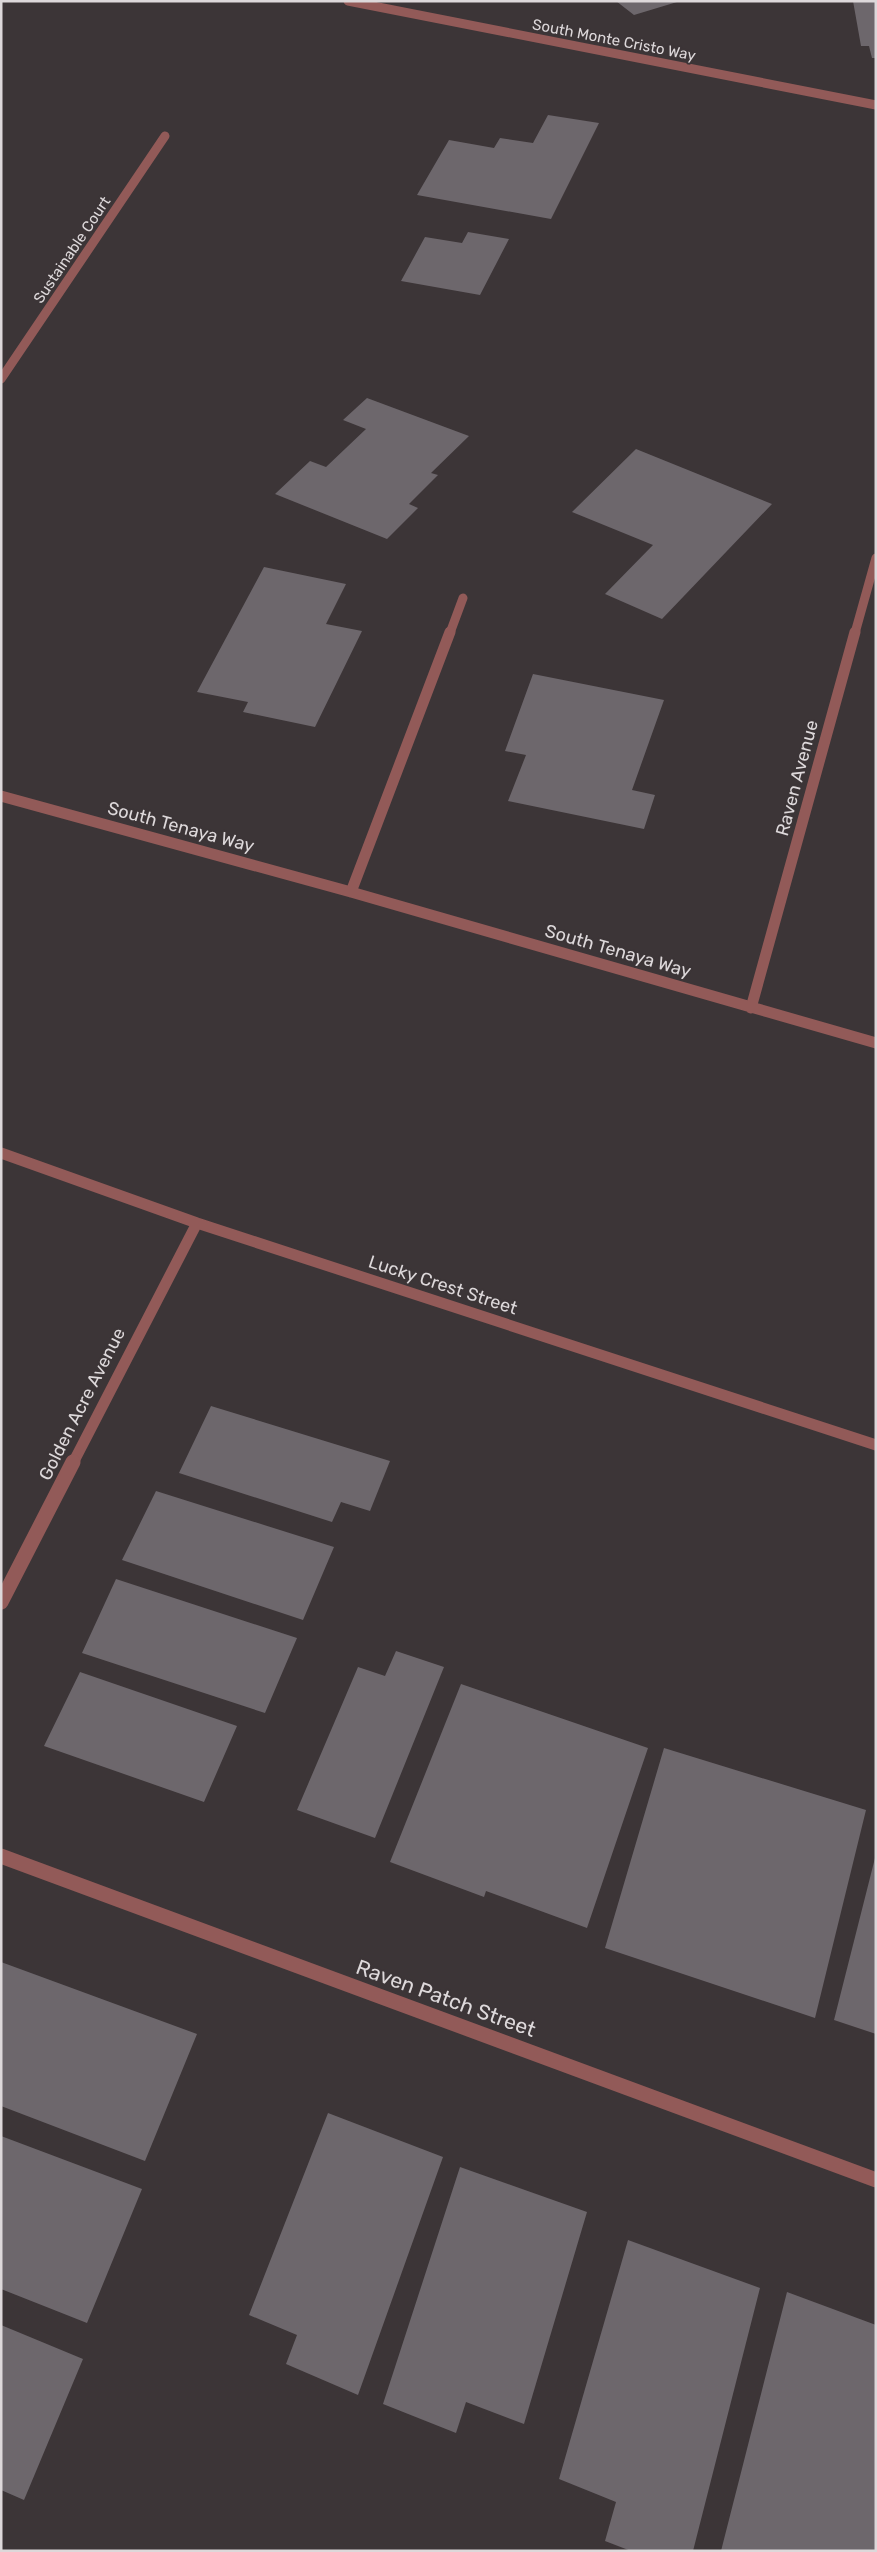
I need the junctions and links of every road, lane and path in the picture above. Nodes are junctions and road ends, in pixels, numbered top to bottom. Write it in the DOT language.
graph roads {
  1 [pos="348,1"];
  2 [pos="876,105"];
  3 [pos="165,136"];
  4 [pos="1,378"];
  5 [pos="876,558"];
  6 [pos="463,598"];
  7 [pos="1,796"];
  8 [pos="351,892"];
  9 [pos="751,1008"];
  10 [pos="876,1043"];
  11 [pos="1,1153"];
  12 [pos="197,1223"];
  13 [pos="876,1446"];
  14 [pos="1,1602"];
  15 [pos="1,1856"];
  16 [pos="876,2180"];
  1 -- 2 [label="street, South Monte Cristo Way"];
  3 -- 4 [label="street, Sustainable Court"];
  5 -- 9 [label="street, Raven Avenue"];
  6 -- 8 [label="street"];
  7 -- 8 [label="street, South Tenaya Way"];
  8 -- 9 [label="street, South Tenaya Way"];
  9 -- 10 [label="street, South Tenaya Way"];
  11 -- 12 [label="street, Lucky Crest Street"];
  12 -- 13 [label="street, Lucky Crest Street"];
  12 -- 14 [label="street, Golden Acre Avenue"];
  15 -- 16 [label="street, Raven Patch Street"];
}
